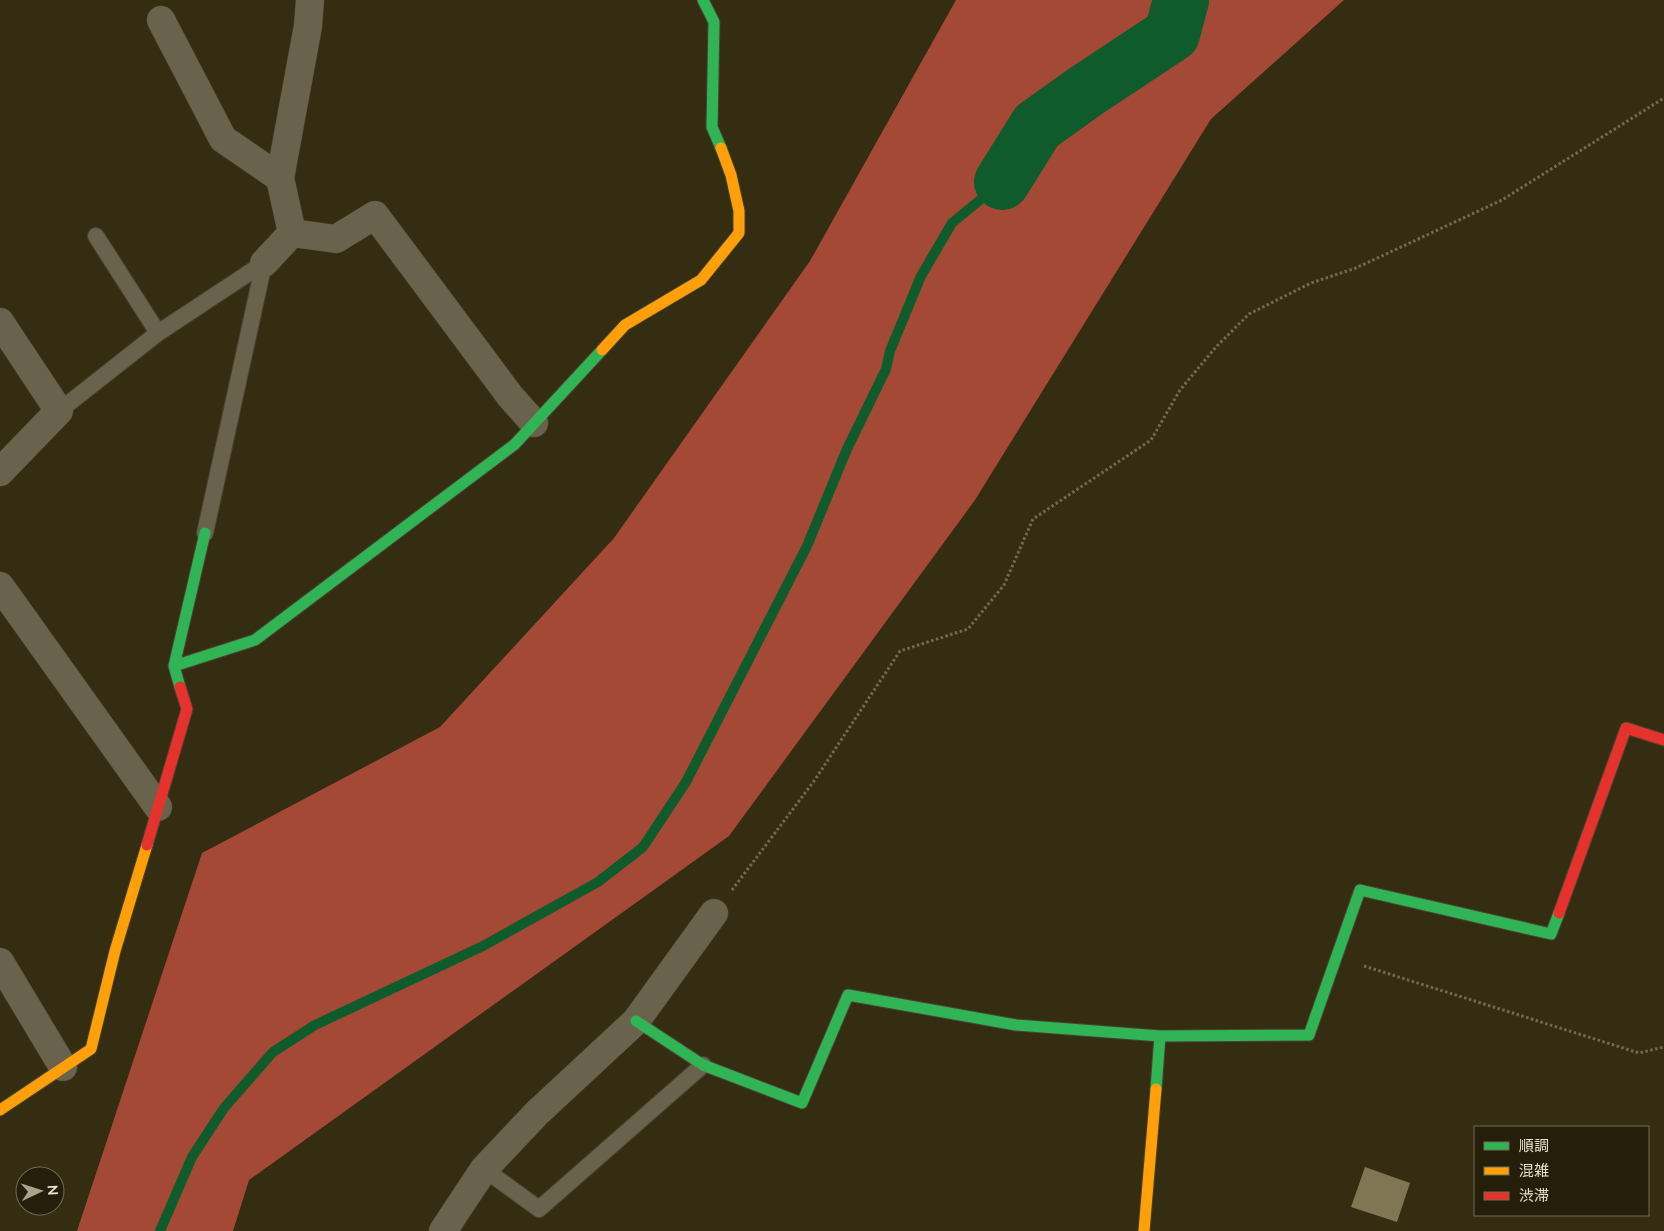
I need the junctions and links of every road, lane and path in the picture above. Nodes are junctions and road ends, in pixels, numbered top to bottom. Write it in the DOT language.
graph roads {
  1 [pos="310,0"];
  2 [pos="703,0"];
  3 [pos="161,20"];
  4 [pos="1664,98"];
  5 [pos="280,178"];
  6 [pos="292,233"];
  7 [pos="96,236"];
  8 [pos="264,263"];
  9 [pos="0,322"];
  10 [pos="158,333"];
  11 [pos="59,411"];
  12 [pos="534,423"];
  13 [pos="0,472"];
  14 [pos="205,533"];
  15 [pos="0,586"];
  16 [pos="174,666"];
  17 [pos="1664,740"];
  18 [pos="158,807"];
  19 [pos="714,914"];
  20 [pos="1336,957"];
  21 [pos="0,962"];
  22 [pos="636,1022"];
  23 [pos="1160,1036"];
  24 [pos="1664,1047"];
  25 [pos="703,1065"];
  26 [pos="63,1067"];
  27 [pos="0,1110"];
  28 [pos="484,1169"];
  29 [pos="443,1231"];
  30 [pos="1144,1231"];
  1 -- 5 [label="street"];
  2 -- 12 [label="street"];
  3 -- 5 [label="street"];
  4 -- 19 [label="path"];
  5 -- 6 [label="street"];
  6 -- 8 [label="street"];
  6 -- 12 [label="street"];
  7 -- 10 [label="lane"];
  8 -- 10 [label="lane"];
  8 -- 14 [label="lane"];
  9 -- 11 [label="street"];
  10 -- 11 [label="lane"];
  11 -- 13 [label="street"];
  12 -- 16 [label="street"];
  14 -- 16 [label="street"];
  15 -- 18 [label="street"];
  16 -- 18 [label="street"];
  17 -- 20 [label="street"];
  18 -- 26 [label="street"];
  19 -- 22 [label="street"];
  20 -- 23 [label="street"];
  20 -- 24 [label="path"];
  21 -- 26 [label="street"];
  22 -- 25 [label="street"];
  22 -- 28 [label="street"];
  23 -- 25 [label="street"];
  23 -- 30 [label="street"];
  25 -- 28 [label="lane"];
  26 -- 27 [label="street"];
  28 -- 29 [label="street"];
}
